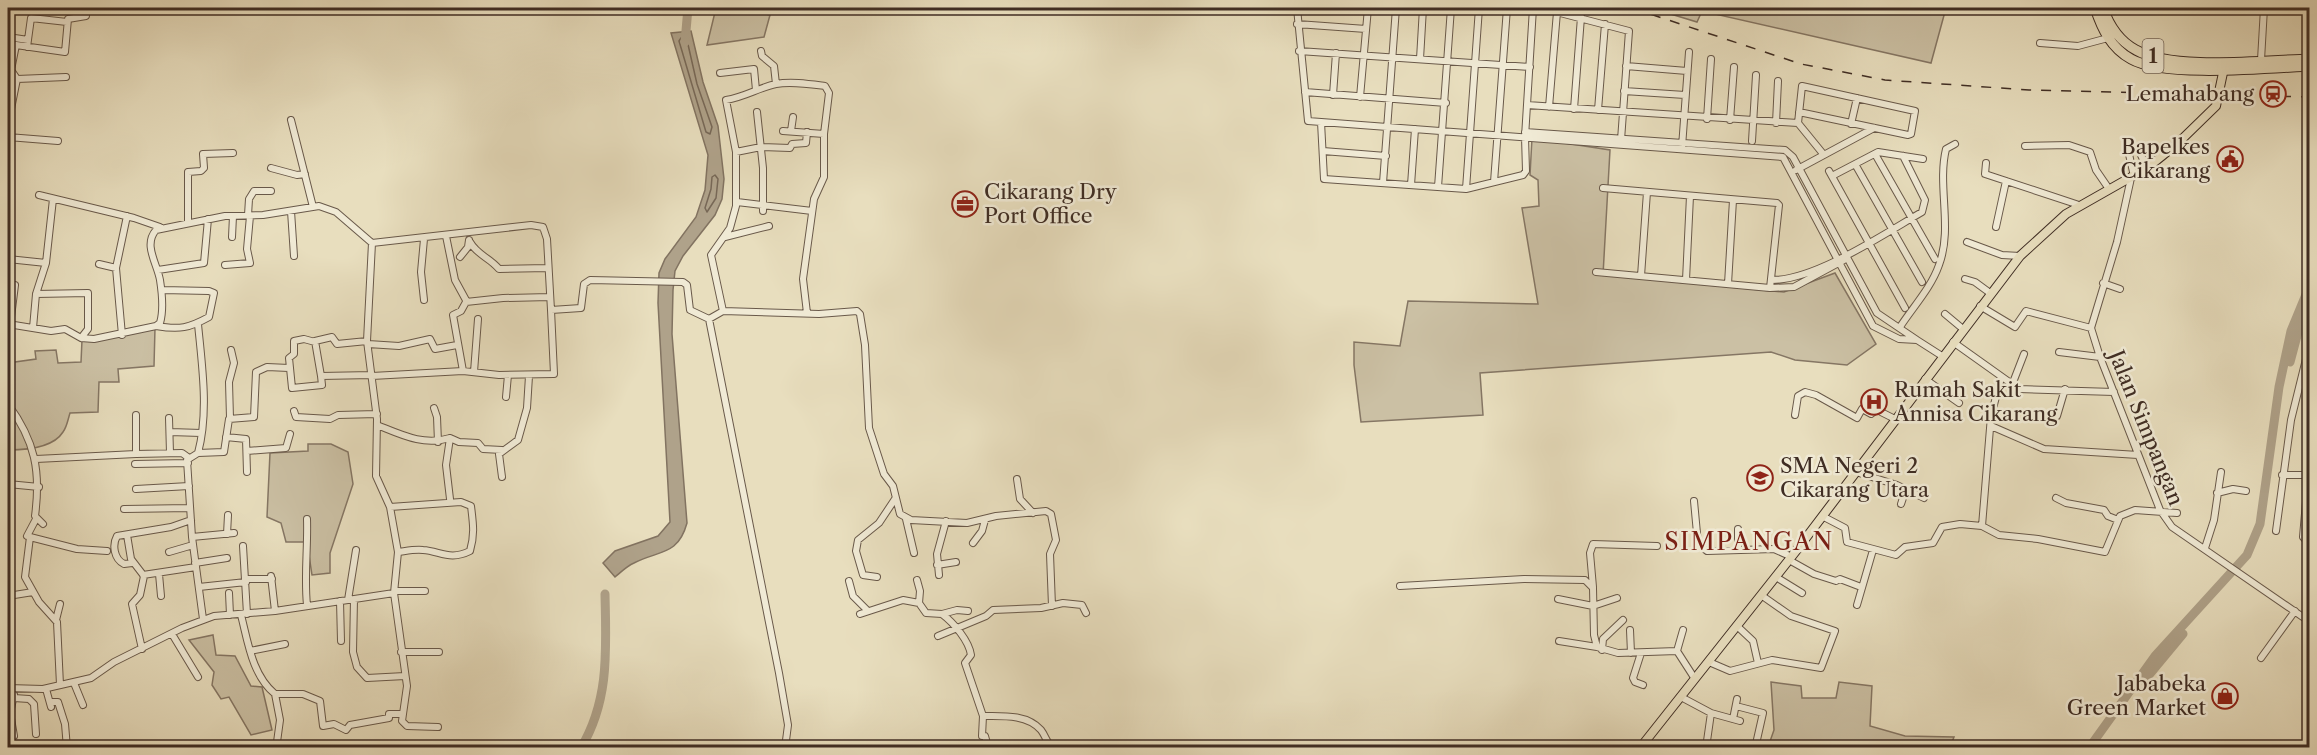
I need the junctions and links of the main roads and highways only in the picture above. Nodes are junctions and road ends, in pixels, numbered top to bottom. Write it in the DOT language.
graph roads {
  1 [pos="2095,8"];
  2 [pos="2103,8"];
  3 [pos="2310,59"];
  4 [pos="2310,66"];
  5 [pos="2224,68"];
  6 [pos="1640,747"];
  1 -- 5 [label="highway, 1"];
  2 -- 3 [label="highway, 1"];
  4 -- 5 [label="highway, 1"];
  5 -- 6 [label="main road"];
}
